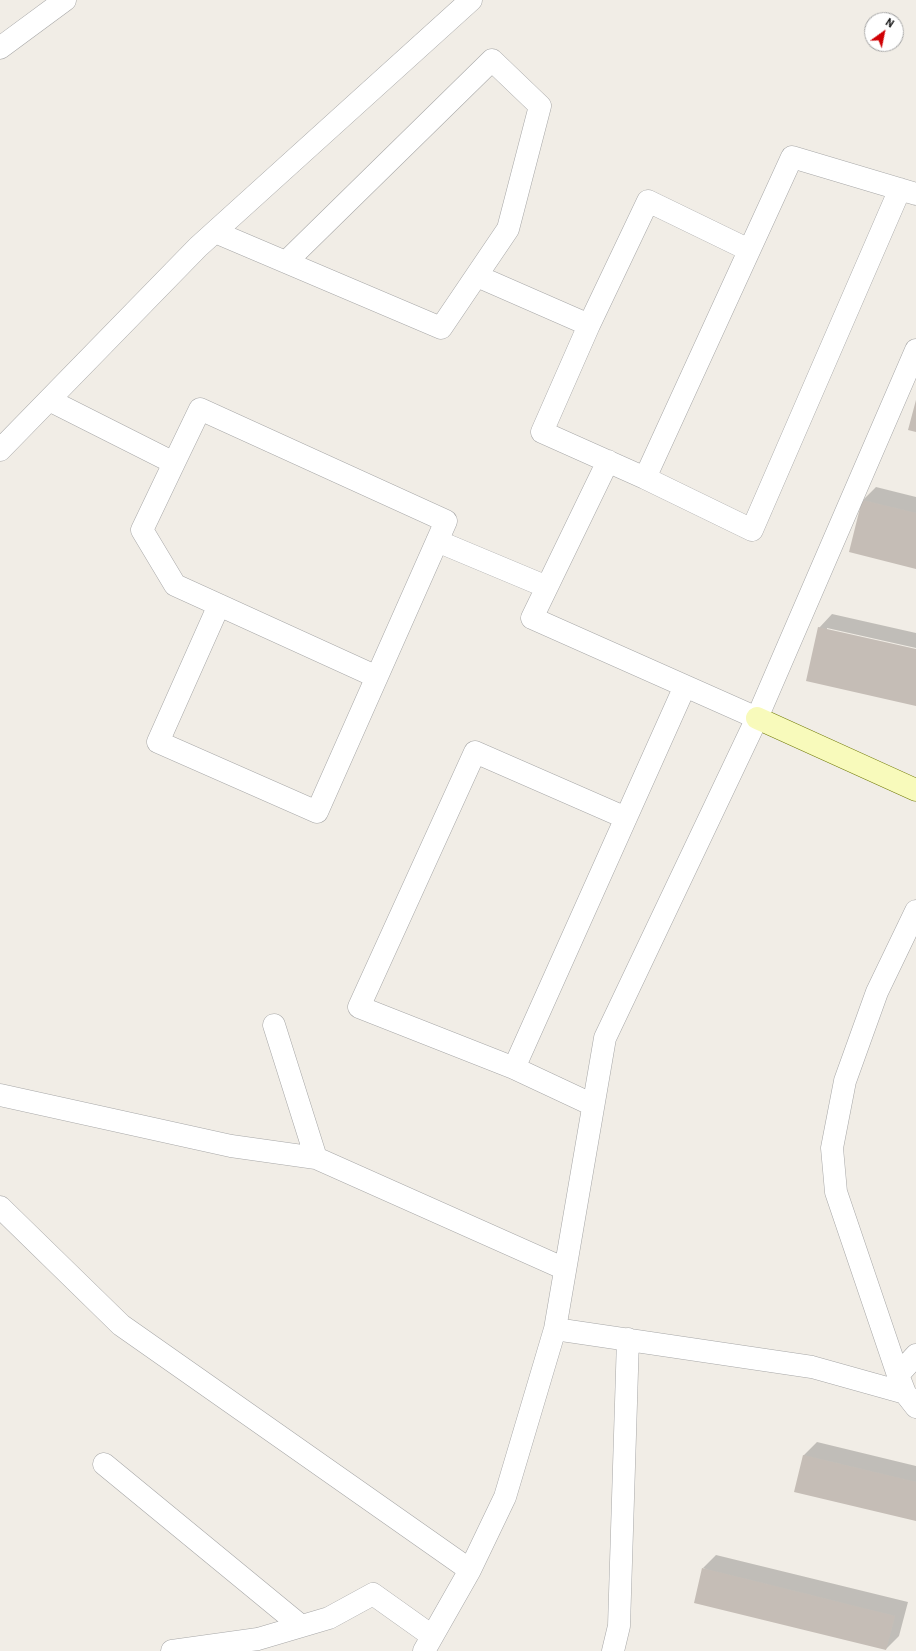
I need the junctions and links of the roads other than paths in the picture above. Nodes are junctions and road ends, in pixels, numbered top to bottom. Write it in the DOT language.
graph roads {
  1 [pos="65,0"];
  2 [pos="471,0"];
  3 [pos="0,48"];
  4 [pos="908,192"];
  5 [pos="215,232"];
  6 [pos="749,250"];
  7 [pos="286,262"];
  8 [pos="477,276"];
  9 [pos="589,325"];
  10 [pos="916,350"];
  11 [pos="49,400"];
  12 [pos="0,450"];
  13 [pos="608,461"];
  14 [pos="174,463"];
  15 [pos="645,478"];
  16 [pos="437,541"];
  17 [pos="547,587"];
  18 [pos="219,605"];
  19 [pos="377,677"];
  20 [pos="685,686"];
  21 [pos="757,718"];
  22 [pos="916,790"];
  23 [pos="626,818"];
  24 [pos="916,911"];
  25 [pos="274,1025"];
  26 [pos="514,1068"];
  27 [pos="0,1094"];
  28 [pos="593,1105"];
  29 [pos="316,1158"];
  30 [pos="0,1207"];
  31 [pos="565,1269"];
  32 [pos="555,1329"];
  33 [pos="628,1339"];
  34 [pos="916,1355"];
  35 [pos="906,1391"];
  36 [pos="104,1464"];
  37 [pos="470,1570"];
  38 [pos="302,1626"];
  39 [pos="428,1644"];
  40 [pos="172,1651"];
  41 [pos="613,1651"];
  1 -- 3 [label="street"];
  2 -- 5 [label="street"];
  4 -- 6 [label="street"];
  4 -- 15 [label="street"];
  5 -- 7 [label="street"];
  5 -- 11 [label="street"];
  6 -- 9 [label="street"];
  6 -- 15 [label="street"];
  7 -- 8 [label="street"];
  7 -- 8 [label="street"];
  8 -- 9 [label="street"];
  9 -- 13 [label="street"];
  10 -- 21 [label="street"];
  11 -- 12 [label="street"];
  11 -- 14 [label="street"];
  13 -- 15 [label="street"];
  13 -- 17 [label="street"];
  14 -- 16 [label="street"];
  14 -- 18 [label="street"];
  16 -- 17 [label="street"];
  16 -- 19 [label="street"];
  17 -- 20 [label="street"];
  18 -- 19 [label="street"];
  18 -- 19 [label="street"];
  20 -- 21 [label="street"];
  20 -- 23 [label="street"];
  21 -- 22 [label="street"];
  21 -- 28 [label="street"];
  23 -- 26 [label="street"];
  23 -- 26 [label="street"];
  24 -- 35 [label="street"];
  25 -- 29 [label="street"];
  26 -- 28 [label="street"];
  27 -- 29 [label="street"];
  28 -- 31 [label="street"];
  29 -- 31 [label="street"];
  30 -- 37 [label="street"];
  31 -- 32 [label="street"];
  32 -- 33 [label="street"];
  32 -- 37 [label="street"];
  33 -- 35 [label="street"];
  33 -- 41 [label="street"];
  34 -- 35 [label="street"];
  36 -- 38 [label="street"];
  37 -- 39 [label="street"];
  38 -- 39 [label="street"];
  38 -- 40 [label="street"];
}
